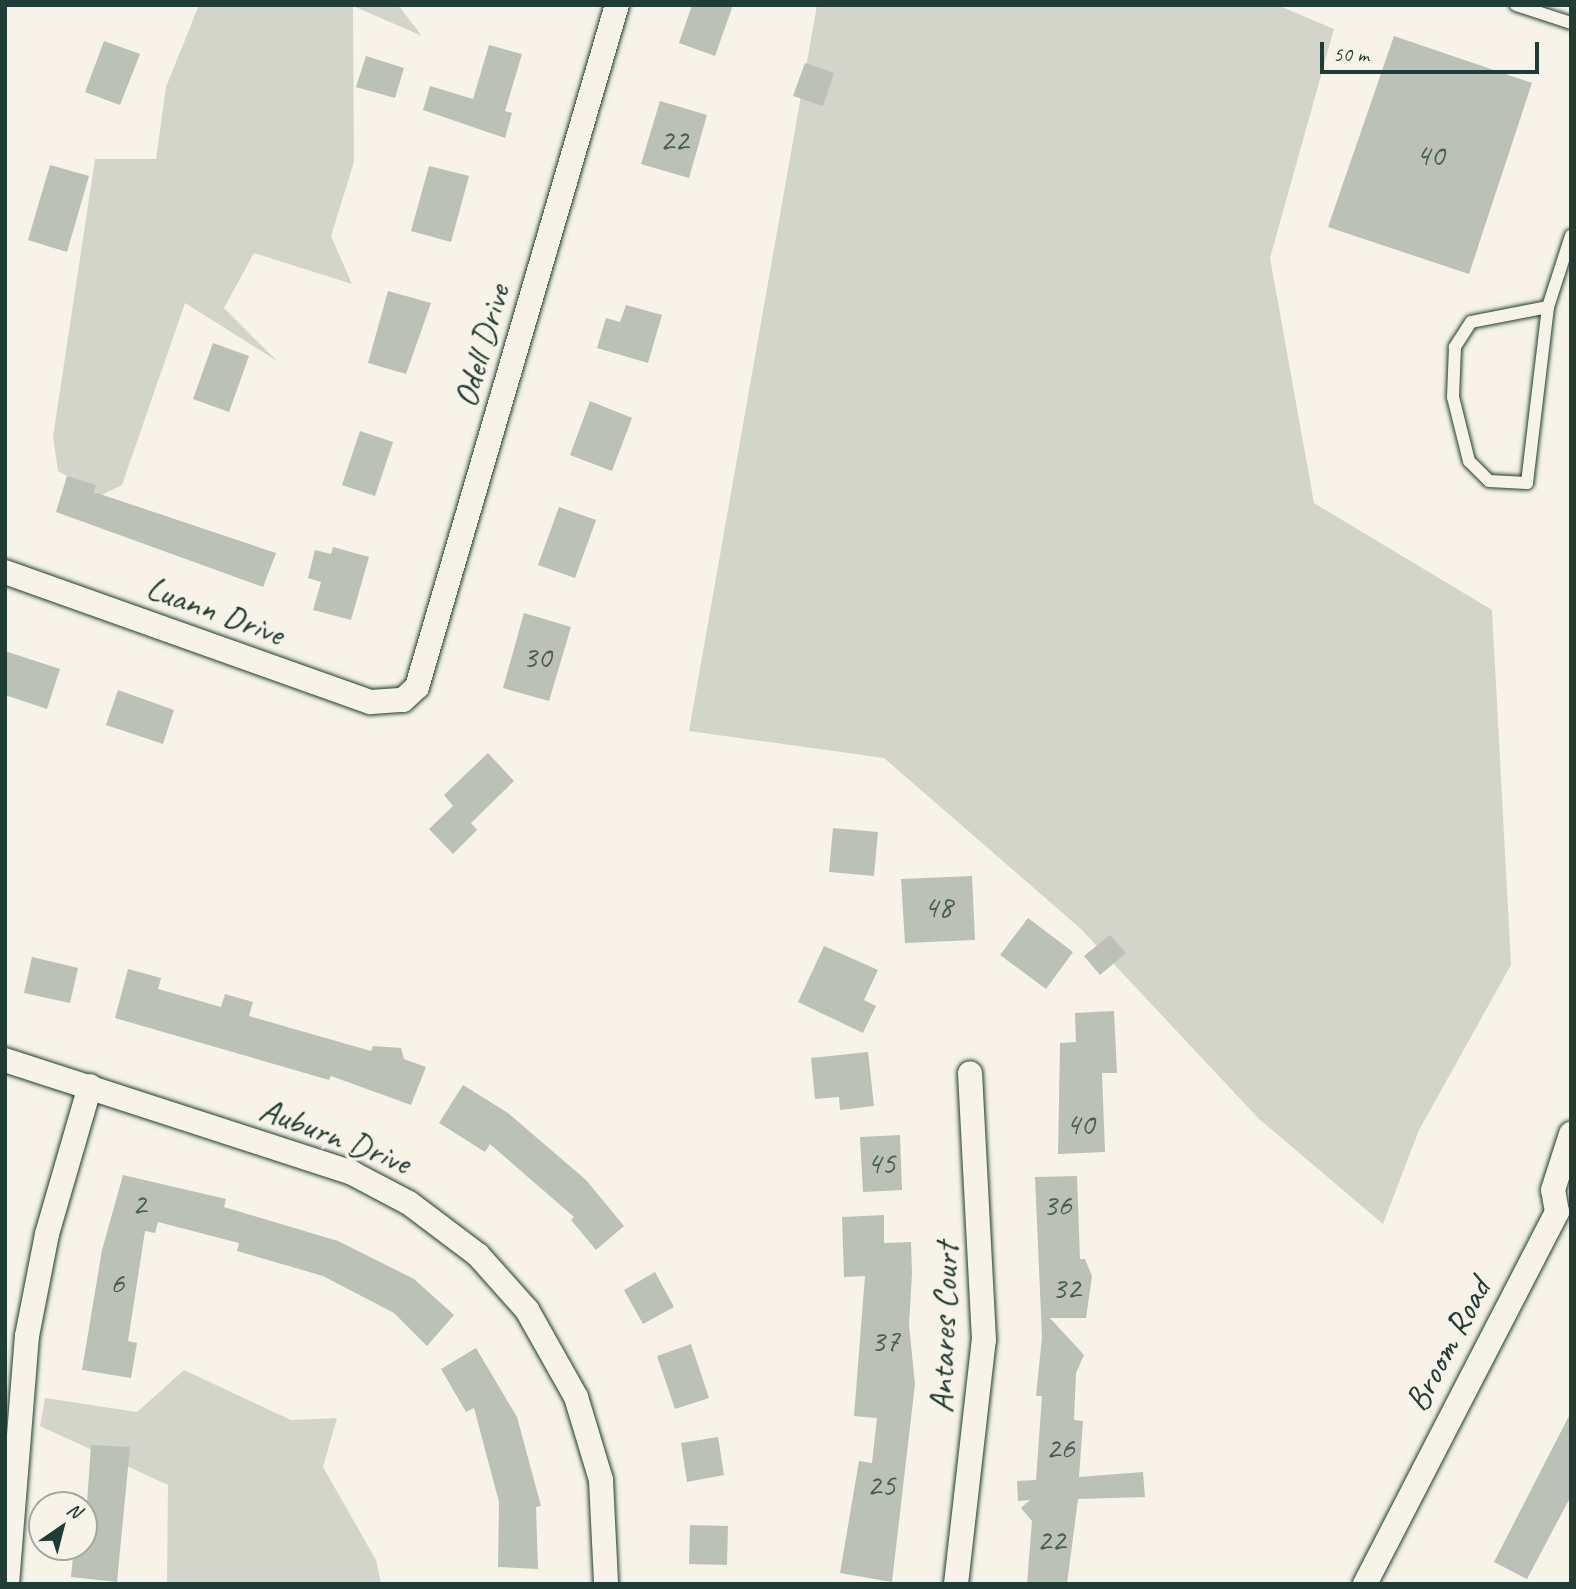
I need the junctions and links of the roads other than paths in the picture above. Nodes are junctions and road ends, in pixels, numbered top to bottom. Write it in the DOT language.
graph roads {
  1 [pos="617,5"];
  2 [pos="1516,5"];
  3 [pos="1571,23"];
  4 [pos="1571,236"];
  5 [pos="1548,307"];
  6 [pos="5,572"];
  7 [pos="403,700"];
  8 [pos="5,1060"];
  9 [pos="970,1073"];
  10 [pos="90,1086"];
  11 [pos="1571,1134"];
  12 [pos="1564,1215"];
  13 [pos="11,1421"];
  14 [pos="7,1584"];
  15 [pos="606,1584"];
  16 [pos="956,1584"];
  17 [pos="1365,1584"];
  1 -- 7 [label="street, Odell Drive"];
  2 -- 3 [label="lane"];
  4 -- 5 [label="lane"];
  5 -- 5 [label="lane"];
  6 -- 7 [label="street, Luann Drive"];
  8 -- 10 [label="street, Auburn Drive"];
  9 -- 16 [label="street, Antares Court"];
  10 -- 13 [label="street"];
  10 -- 15 [label="street, Auburn Drive"];
  11 -- 12 [label="street, Broom Road"];
  12 -- 17 [label="street, Broom Road"];
  13 -- 14 [label="street"];
}
